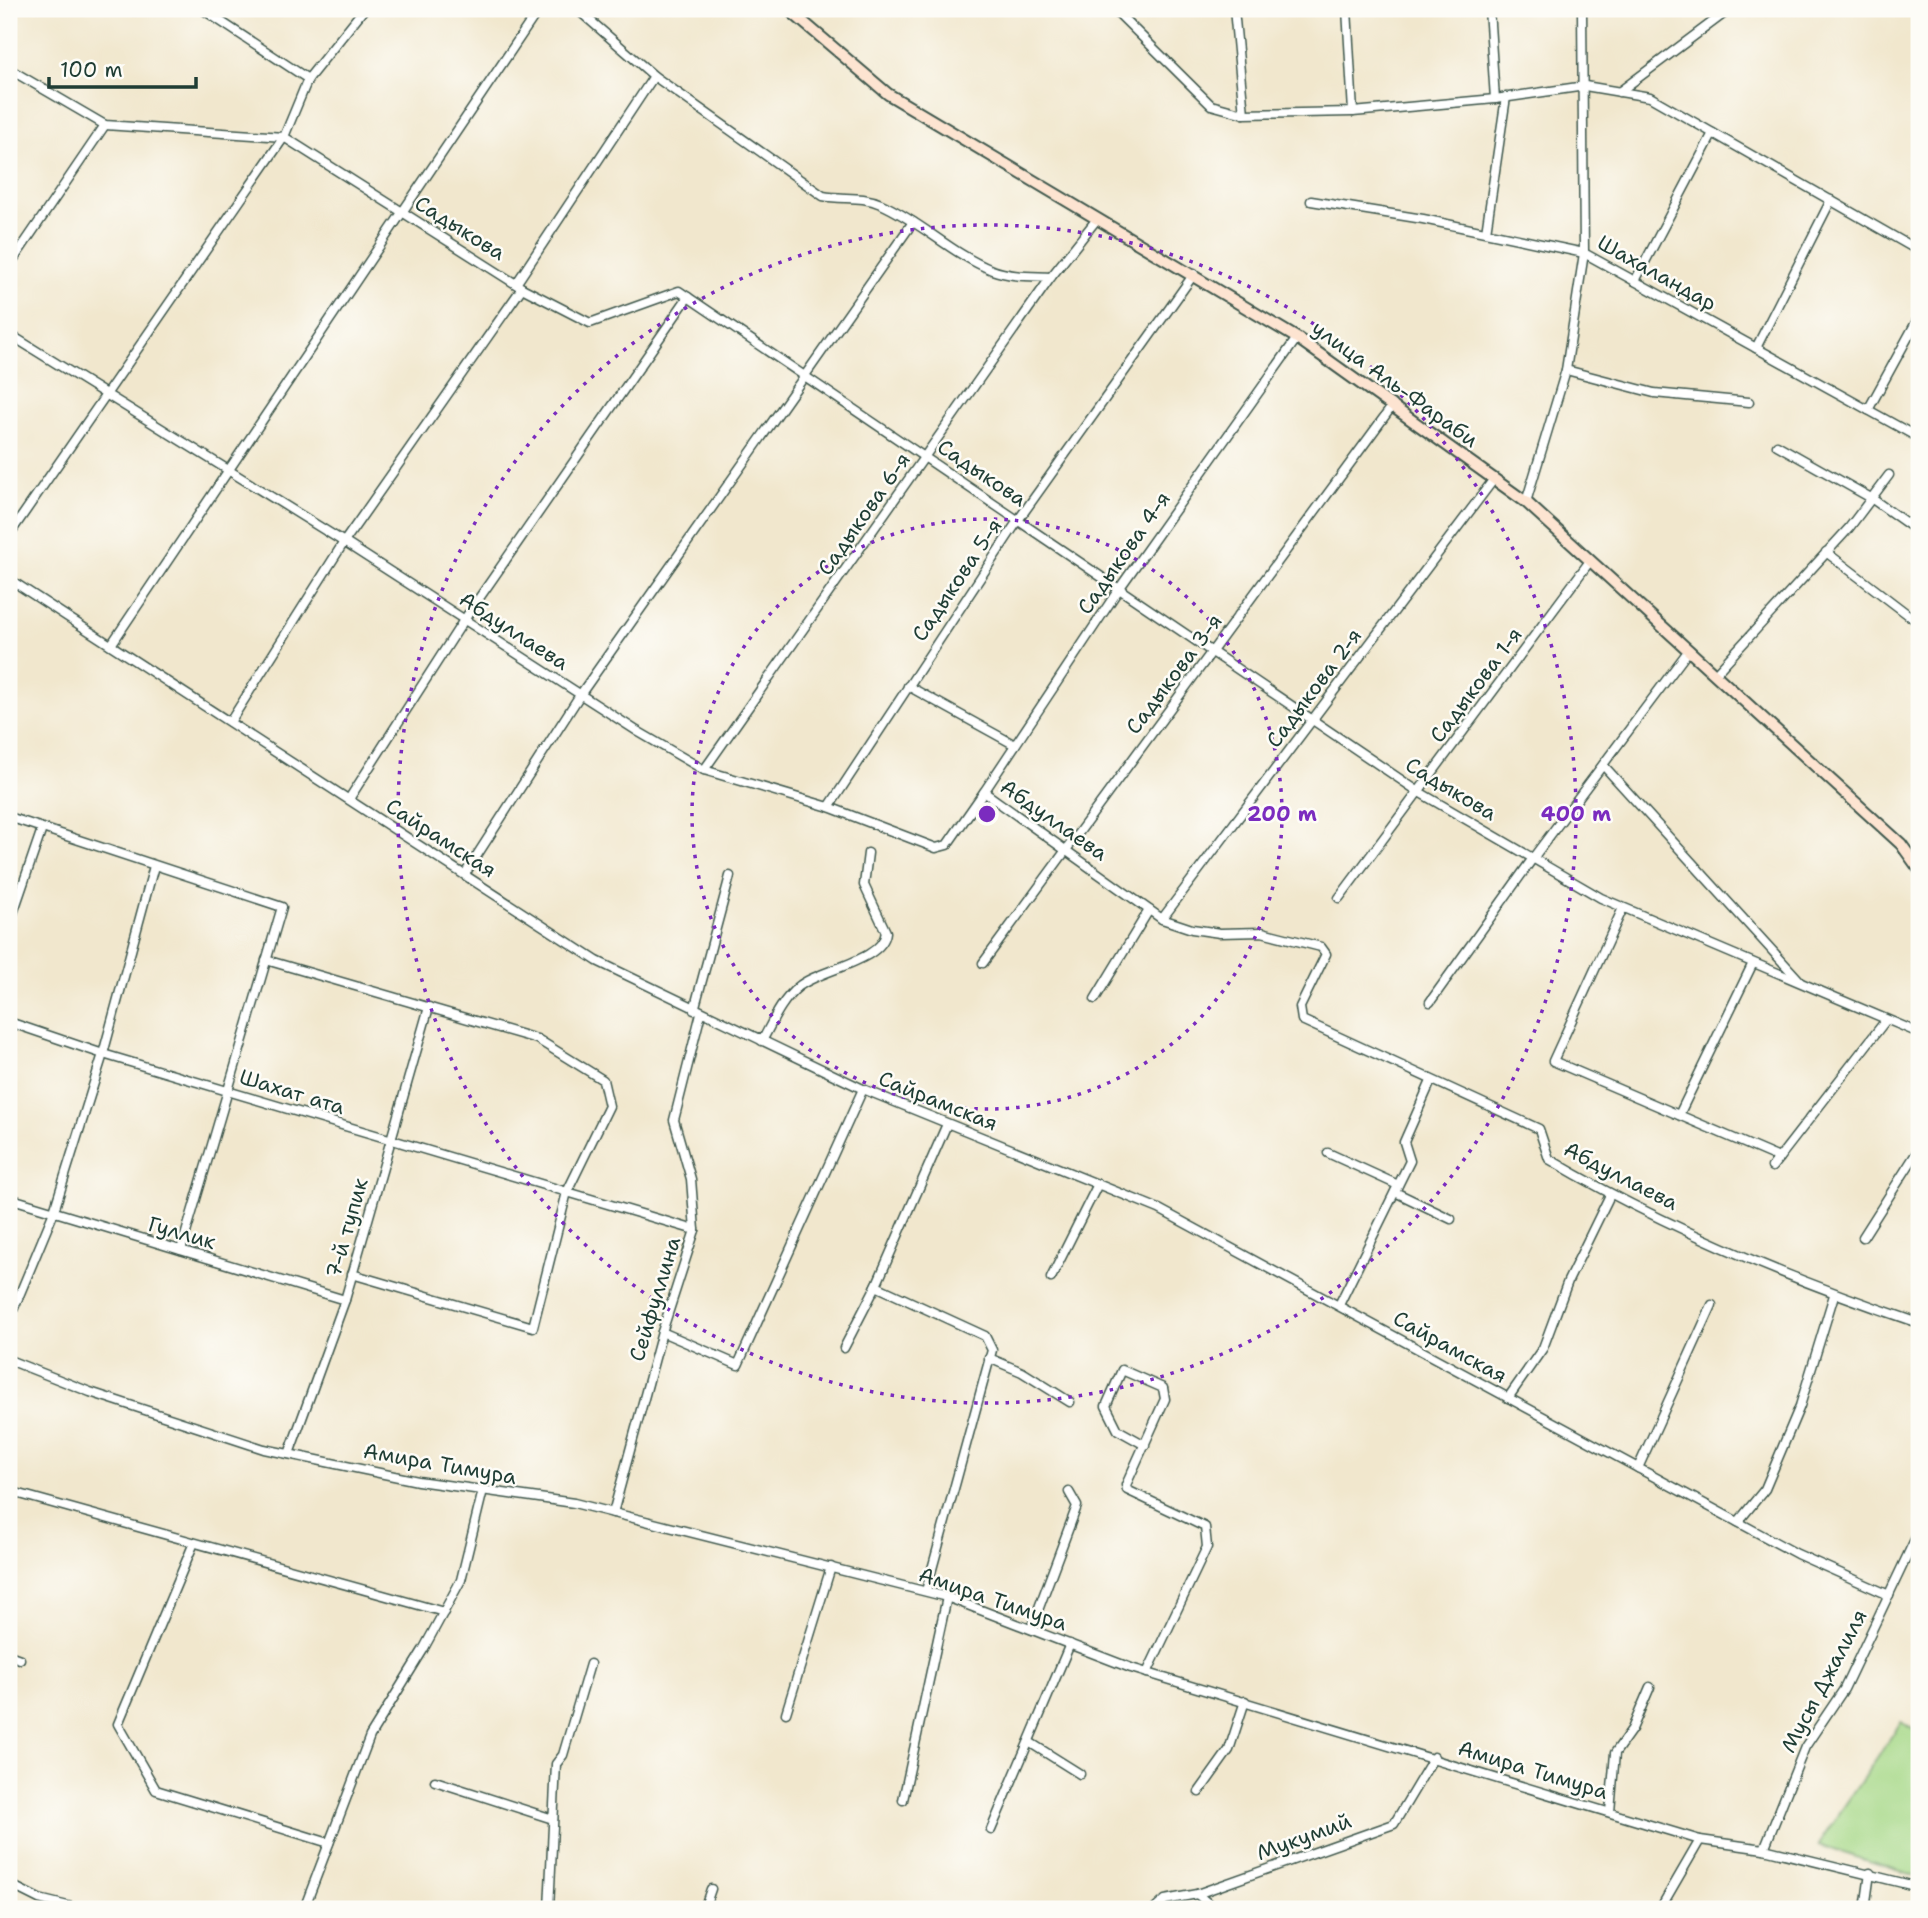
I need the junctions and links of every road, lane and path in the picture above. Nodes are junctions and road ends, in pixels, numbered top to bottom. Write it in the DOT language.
graph roads {
  1 [pos="204,9"];
  2 [pos="365,9"];
  3 [pos="539,9"];
  4 [pos="577,9"];
  5 [pos="788,9"];
  6 [pos="1114,9"];
  7 [pos="1234,9"];
  8 [pos="1347,9"];
  9 [pos="1489,9"];
  10 [pos="1582,9"];
  11 [pos="1730,9"];
  12 [pos="9,69"];
  13 [pos="654,76"];
  14 [pos="308,79"];
  15 [pos="1585,86"];
  16 [pos="1619,92"];
  17 [pos="1506,97"];
  18 [pos="1495,99"];
  19 [pos="1353,111"];
  20 [pos="1244,114"];
  21 [pos="105,125"];
  22 [pos="1713,134"];
  23 [pos="284,137"];
  24 [pos="1831,200"];
  25 [pos="1311,201"];
  26 [pos="404,213"];
  27 [pos="1097,219"];
  28 [pos="913,222"];
  29 [pos="1486,232"];
  30 [pos="1919,251"];
  31 [pos="1584,253"];
  32 [pos="9,267"];
  33 [pos="1194,274"];
  34 [pos="1051,277"];
  35 [pos="1635,281"];
  36 [pos="519,286"];
  37 [pos="688,297"];
  38 [pos="1919,317"];
  39 [pos="9,334"];
  40 [pos="1297,338"];
  41 [pos="1756,348"];
  42 [pos="1566,370"];
  43 [pos="807,377"];
  44 [pos="104,393"];
  45 [pos="1749,402"];
  46 [pos="1393,405"];
  47 [pos="1868,410"];
  48 [pos="1919,438"];
  49 [pos="1777,446"];
  50 [pos="926,457"];
  51 [pos="227,470"];
  52 [pos="1889,475"];
  53 [pos="1494,479"];
  54 [pos="1871,498"];
  55 [pos="1526,502"];
  56 [pos="1019,519"];
  57 [pos="1919,532"];
  58 [pos="9,535"];
  59 [pos="344,542"];
  60 [pos="1826,552"];
  61 [pos="1590,561"];
  62 [pos="9,579"];
  63 [pos="1119,589"];
  64 [pos="464,620"];
  65 [pos="1919,622"];
  66 [pos="111,645"];
  67 [pos="1689,650"];
  68 [pos="1212,652"];
  69 [pos="1714,674"];
  70 [pos="908,686"];
  71 [pos="580,695"];
  72 [pos="1311,720"];
  73 [pos="230,722"];
  74 [pos="1015,746"];
  75 [pos="1602,765"];
  76 [pos="704,770"];
  77 [pos="984,792"];
  78 [pos="1419,792"];
  79 [pos="349,799"];
  80 [pos="829,807"];
  81 [pos="9,817"];
  82 [pos="42,829"];
  83 [pos="1066,848"];
  84 [pos="868,853"];
  85 [pos="1533,858"];
  86 [pos="154,866"];
  87 [pos="1919,869"];
  88 [pos="465,874"];
  89 [pos="730,876"];
  90 [pos="1339,898"];
  91 [pos="1623,908"];
  92 [pos="1149,910"];
  93 [pos="1162,919"];
  94 [pos="9,925"];
  95 [pos="266,960"];
  96 [pos="983,963"];
  97 [pos="1753,963"];
  98 [pos="1802,984"];
  99 [pos="1096,999"];
  100 [pos="1430,1003"];
  101 [pos="429,1007"];
  102 [pos="697,1011"];
  103 [pos="1886,1020"];
  104 [pos="9,1022"];
  105 [pos="1919,1033"];
  106 [pos="762,1041"];
  107 [pos="103,1054"];
  108 [pos="1431,1081"];
  109 [pos="863,1089"];
  110 [pos="228,1091"];
  111 [pos="1679,1115"];
  112 [pos="947,1124"];
  113 [pos="390,1140"];
  114 [pos="1919,1149"];
  115 [pos="1328,1153"];
  116 [pos="1779,1158"];
  117 [pos="1772,1167"];
  118 [pos="1098,1184"];
  119 [pos="1396,1189"];
  120 [pos="567,1192"];
  121 [pos="1610,1195"];
  122 [pos="9,1198"];
  123 [pos="53,1213"];
  124 [pos="1451,1219"];
  125 [pos="695,1230"];
  126 [pos="1863,1237"];
  127 [pos="181,1250"];
  128 [pos="352,1274"];
  129 [pos="1051,1279"];
  130 [pos="876,1286"];
  131 [pos="1835,1295"];
  132 [pos="345,1300"];
  133 [pos="1339,1305"];
  134 [pos="1712,1305"];
  135 [pos="9,1320"];
  136 [pos="1919,1323"];
  137 [pos="662,1332"];
  138 [pos="844,1348"];
  139 [pos="989,1358"];
  140 [pos="9,1360"];
  141 [pos="1508,1398"];
  142 [pos="1070,1402"];
  143 [pos="1144,1445"];
  144 [pos="289,1454"];
  145 [pos="1638,1468"];
  146 [pos="483,1490"];
  147 [pos="9,1491"];
  148 [pos="1069,1492"];
  149 [pos="612,1513"];
  150 [pos="1738,1522"];
  151 [pos="1919,1531"];
  152 [pos="193,1545"];
  153 [pos="831,1567"];
  154 [pos="926,1591"];
  155 [pos="1889,1595"];
  156 [pos="947,1597"];
  157 [pos="444,1612"];
  158 [pos="1031,1629"];
  159 [pos="1070,1644"];
  160 [pos="9,1656"];
  161 [pos="20,1659"];
  162 [pos="590,1664"];
  163 [pos="1147,1673"];
  164 [pos="1650,1686"];
  165 [pos="1245,1702"];
  166 [pos="786,1713"];
  167 [pos="1029,1742"];
  168 [pos="1434,1757"];
  169 [pos="1080,1774"];
  170 [pos="435,1781"];
  171 [pos="1199,1792"];
  172 [pos="903,1800"];
  173 [pos="1610,1812"];
  174 [pos="553,1819"];
  175 [pos="991,1830"];
  176 [pos="1700,1840"];
  177 [pos="329,1843"];
  178 [pos="1764,1849"];
  179 [pos="1870,1873"];
  180 [pos="9,1884"];
  181 [pos="1919,1887"];
  182 [pos="711,1889"];
  183 [pos="1196,1894"];
  184 [pos="80,1909"];
  185 [pos="304,1909"];
  186 [pos="549,1909"];
  187 [pos="704,1909"];
  188 [pos="1155,1909"];
  189 [pos="1215,1909"];
  190 [pos="1660,1909"];
  191 [pos="1865,1909"];
  1 -- 14 [label="street"];
  2 -- 14 [label="street"];
  3 -- 26 [label="street"];
  4 -- 13 [label="street"];
  5 -- 27 [label="main road, улица Аль-Фараби"];
  6 -- 20 [label="street"];
  7 -- 20 [label="street"];
  8 -- 19 [label="street"];
  9 -- 18 [label="street"];
  10 -- 15 [label="street"];
  11 -- 16 [label="street"];
  12 -- 21 [label="street, Садыкова"];
  13 -- 28 [label="street"];
  13 -- 36 [label="street"];
  14 -- 23 [label="street"];
  15 -- 16 [label="street"];
  15 -- 17 [label="street"];
  15 -- 31 [label="street"];
  16 -- 22 [label="street"];
  17 -- 18 [label="street"];
  17 -- 29 [label="street"];
  18 -- 19 [label="street"];
  19 -- 20 [label="street"];
  21 -- 23 [label="street, Садыкова"];
  21 -- 32 [label="street"];
  22 -- 24 [label="street"];
  22 -- 35 [label="street"];
  23 -- 26 [label="street, Садыкова"];
  23 -- 44 [label="street"];
  24 -- 30 [label="street"];
  24 -- 41 [label="street"];
  25 -- 29 [label="street, Шахаландар"];
  26 -- 36 [label="street, Садыкова"];
  26 -- 51 [label="street"];
  27 -- 33 [label="main road, улица Аль-Фараби"];
  27 -- 34 [label="street, Садыкова 6-я"];
  28 -- 34 [label="street"];
  28 -- 43 [label="street"];
  29 -- 31 [label="street, Шахаландар"];
  31 -- 35 [label="street, Шахаландар"];
  31 -- 42 [label="street"];
  33 -- 40 [label="main road, улица Аль-Фараби"];
  33 -- 56 [label="street, Садыкова 5-я"];
  34 -- 50 [label="street, Садыкова 6-я"];
  35 -- 41 [label="street, Шахаландар"];
  36 -- 37 [label="street, Садыкова"];
  36 -- 59 [label="street"];
  37 -- 43 [label="street, Садыкова"];
  37 -- 64 [label="street"];
  38 -- 47 [label="street"];
  39 -- 44 [label="street, Абдуллаева"];
  40 -- 46 [label="main road, улица Аль-Фараби"];
  40 -- 63 [label="street, Садыкова 4-я"];
  41 -- 47 [label="street, Шахаландар"];
  42 -- 45 [label="street"];
  42 -- 55 [label="street"];
  43 -- 50 [label="street, Садыкова"];
  43 -- 71 [label="street"];
  44 -- 51 [label="street, Абдуллаева"];
  44 -- 58 [label="street"];
  46 -- 53 [label="main road, улица Аль-Фараби"];
  46 -- 68 [label="street, Садыкова 3-я"];
  47 -- 48 [label="street, Шахаландар"];
  49 -- 54 [label="street"];
  50 -- 56 [label="street, Садыкова"];
  50 -- 76 [label="street, Садыкова 6-я"];
  51 -- 59 [label="street, Абдуллаева"];
  51 -- 66 [label="street"];
  52 -- 54 [label="street"];
  53 -- 55 [label="main road, улица Аль-Фараби"];
  53 -- 72 [label="street, Садыкова 2-я"];
  54 -- 57 [label="street"];
  54 -- 60 [label="street"];
  55 -- 61 [label="main road, улица Аль-Фараби"];
  56 -- 63 [label="street, Садыкова"];
  56 -- 70 [label="street, Садыкова 5-я"];
  59 -- 64 [label="street, Абдуллаева"];
  59 -- 73 [label="street"];
  60 -- 65 [label="street"];
  60 -- 69 [label="street"];
  61 -- 67 [label="main road, улица Аль-Фараби"];
  61 -- 78 [label="street, Садыкова 1-я"];
  62 -- 66 [label="street, Сайрамская"];
  63 -- 68 [label="street, Садыкова"];
  63 -- 74 [label="street, Садыкова 4-я"];
  64 -- 71 [label="street, Абдуллаева"];
  64 -- 79 [label="street"];
  66 -- 73 [label="street, Сайрамская"];
  67 -- 69 [label="main road, улица Аль-Фараби"];
  67 -- 75 [label="street"];
  68 -- 72 [label="street, Садыкова"];
  68 -- 83 [label="street, Садыкова 3-я"];
  69 -- 87 [label="main road, улица Аль-Фараби"];
  70 -- 74 [label="street"];
  70 -- 80 [label="street, Садыкова 5-я"];
  71 -- 76 [label="street, Абдуллаева"];
  71 -- 88 [label="street"];
  72 -- 78 [label="street, Садыкова"];
  72 -- 93 [label="street, Садыкова 2-я"];
  73 -- 79 [label="street, Сайрамская"];
  74 -- 77 [label="street, Садыкова 4-я"];
  75 -- 85 [label="street"];
  75 -- 98 [label="street"];
  76 -- 80 [label="street, Абдуллаева"];
  77 -- 80 [label="street, Абдуллаева"];
  77 -- 83 [label="street, Абдуллаева"];
  78 -- 85 [label="street, Садыкова"];
  78 -- 90 [label="street, Садыкова 1-я"];
  79 -- 88 [label="street, Сайрамская"];
  81 -- 82 [label="street"];
  82 -- 86 [label="street"];
  82 -- 94 [label="street"];
  83 -- 92 [label="street, Абдуллаева"];
  83 -- 96 [label="street, Садыкова 3-я"];
  84 -- 106 [label="street"];
  85 -- 91 [label="street, Садыкова"];
  85 -- 100 [label="street"];
  86 -- 95 [label="street"];
  86 -- 107 [label="street"];
  88 -- 102 [label="street, Сайрамская"];
  89 -- 102 [label="street, Сейфуллина"];
  91 -- 97 [label="street, Садыкова"];
  91 -- 111 [label="street"];
  92 -- 93 [label="street, Абдуллаева"];
  92 -- 99 [label="street"];
  93 -- 108 [label="street, Абдуллаева"];
  95 -- 101 [label="street"];
  95 -- 110 [label="street"];
  97 -- 98 [label="street, Садыкова"];
  97 -- 111 [label="street"];
  98 -- 103 [label="street, Садыкова"];
  101 -- 113 [label="street, 7-й тупик"];
  101 -- 120 [label="street"];
  102 -- 106 [label="street, Сайрамская"];
  102 -- 125 [label="street, Сейфуллина"];
  103 -- 105 [label="street, Садыкова"];
  103 -- 116 [label="street"];
  104 -- 107 [label="street, Шахат ата"];
  106 -- 109 [label="street, Сайрамская"];
  107 -- 110 [label="street, Шахат ата"];
  107 -- 123 [label="street"];
  108 -- 119 [label="street"];
  108 -- 121 [label="street, Абдуллаева"];
  109 -- 112 [label="street, Сайрамская"];
  109 -- 137 [label="street"];
  110 -- 113 [label="street, Шахат ата"];
  110 -- 127 [label="street"];
  111 -- 116 [label="street"];
  112 -- 118 [label="street, Сайрамская"];
  112 -- 130 [label="street"];
  113 -- 120 [label="street, Шахат ата"];
  113 -- 128 [label="street, 7-й тупик"];
  114 -- 126 [label="street"];
  115 -- 119 [label="street"];
  116 -- 117 [label="street"];
  118 -- 129 [label="street"];
  118 -- 133 [label="street, Сайрамская"];
  119 -- 124 [label="street"];
  119 -- 133 [label="street"];
  120 -- 125 [label="street, Шахат ата"];
  120 -- 128 [label="street"];
  121 -- 131 [label="street, Абдуллаева"];
  121 -- 141 [label="street"];
  122 -- 123 [label="street, Гуллик"];
  123 -- 127 [label="street, Гуллик"];
  123 -- 135 [label="street"];
  125 -- 137 [label="street, Сейфуллина"];
  127 -- 132 [label="street, Гуллик"];
  128 -- 132 [label="street, 7-й тупик"];
  130 -- 138 [label="street"];
  130 -- 139 [label="street"];
  131 -- 136 [label="street, Абдуллаева"];
  131 -- 150 [label="street"];
  132 -- 144 [label="street, 7-й тупик"];
  133 -- 141 [label="street, Сайрамская"];
  134 -- 145 [label="street"];
  137 -- 149 [label="street, Сейфуллина"];
  139 -- 142 [label="street"];
  139 -- 154 [label="street"];
  140 -- 144 [label="street, Амира Тимура"];
  141 -- 145 [label="street, Сайрамская"];
  143 -- 143 [label="street"];
  143 -- 163 [label="street"];
  144 -- 146 [label="street, Амира Тимура"];
  145 -- 150 [label="street, Сайрамская"];
  146 -- 149 [label="street, Амира Тимура"];
  146 -- 157 [label="street"];
  147 -- 152 [label="street"];
  148 -- 158 [label="street"];
  149 -- 153 [label="street, Амира Тимура"];
  150 -- 155 [label="street, Сайрамская"];
  151 -- 155 [label="street, Мусы Джалиля"];
  152 -- 157 [label="street"];
  152 -- 177 [label="street"];
  153 -- 154 [label="street, Амира Тимура"];
  153 -- 166 [label="street"];
  154 -- 156 [label="street, Амира Тимура"];
  155 -- 178 [label="street, Мусы Джалиля"];
  156 -- 158 [label="street, Амира Тимура"];
  156 -- 172 [label="street"];
  157 -- 177 [label="street"];
  158 -- 159 [label="street, Амира Тимура"];
  159 -- 163 [label="street, Амира Тимура"];
  159 -- 167 [label="street"];
  160 -- 161 [label="street"];
  162 -- 174 [label="street"];
  163 -- 165 [label="street, Амира Тимура"];
  164 -- 173 [label="street"];
  165 -- 168 [label="street, Амира Тимура"];
  165 -- 171 [label="street"];
  167 -- 169 [label="street"];
  167 -- 175 [label="street"];
  168 -- 173 [label="street, Амира Тимура"];
  168 -- 183 [label="street, Мукумий"];
  170 -- 174 [label="street"];
  173 -- 176 [label="street, Амира Тимура"];
  174 -- 186 [label="street"];
  176 -- 178 [label="street, Амира Тимура"];
  176 -- 190 [label="street"];
  177 -- 185 [label="street"];
  178 -- 179 [label="street, Амира Тимура"];
  179 -- 181 [label="street, Амира Тимура"];
  179 -- 191 [label="street"];
  180 -- 184 [label="street"];
  182 -- 187 [label="street"];
  183 -- 188 [label="street, Мукумий"];
  183 -- 189 [label="street"];
}
